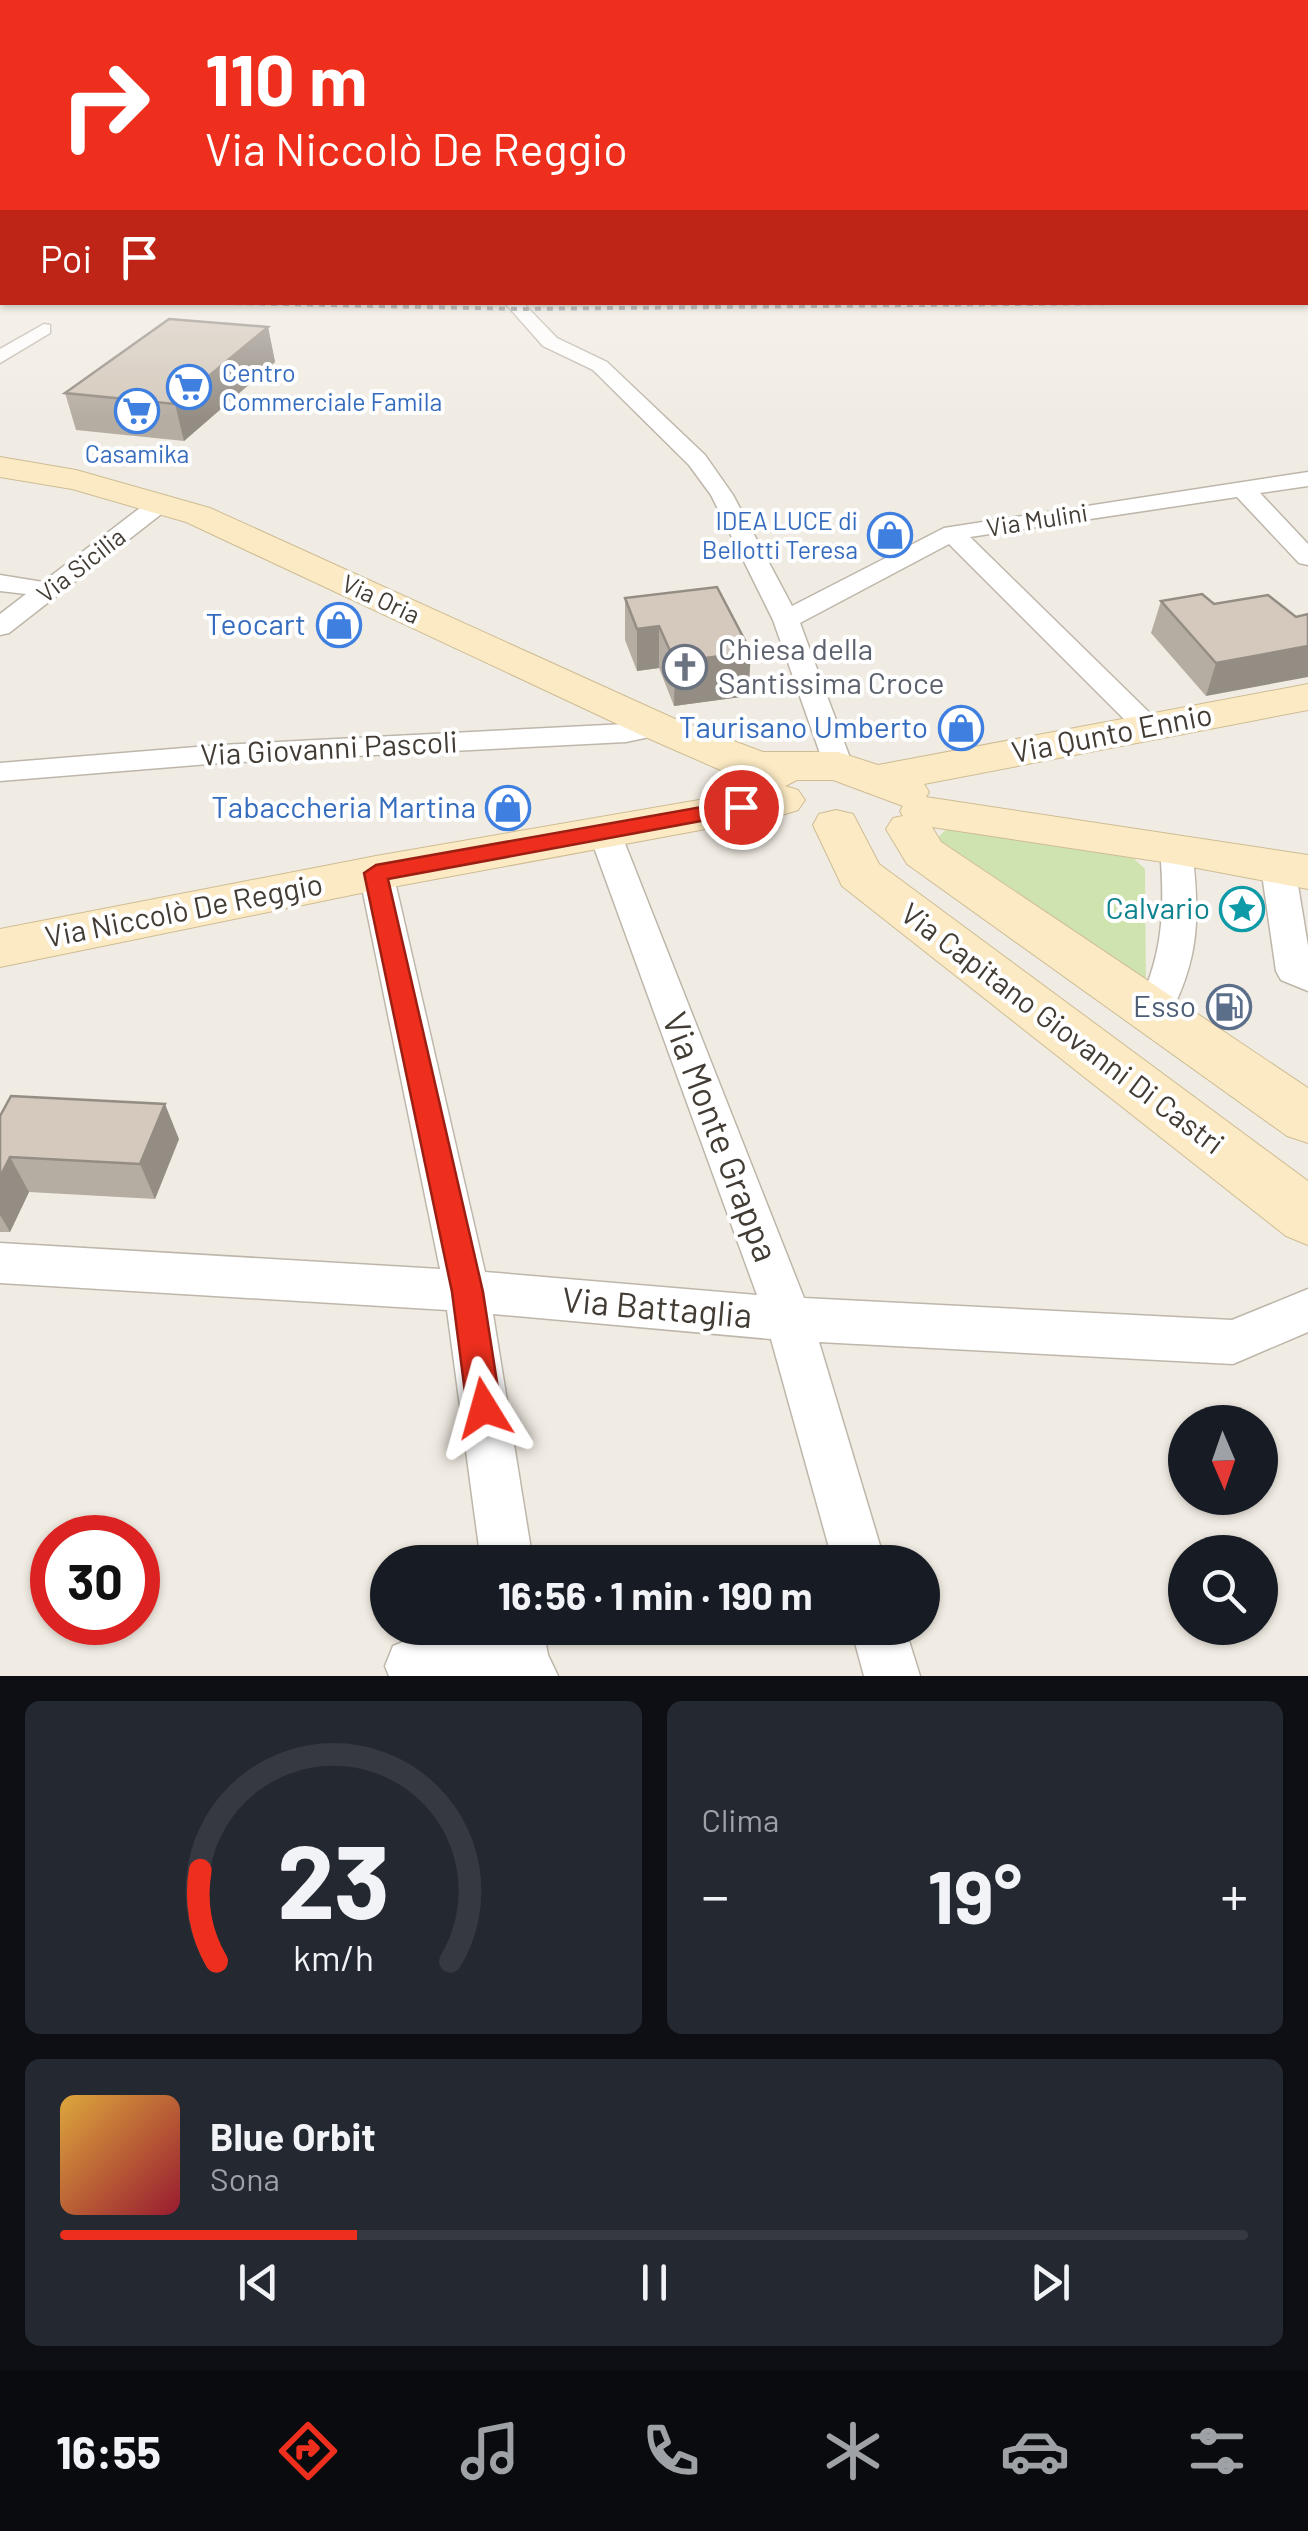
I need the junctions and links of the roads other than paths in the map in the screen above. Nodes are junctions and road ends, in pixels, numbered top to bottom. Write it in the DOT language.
graph roads {
  1 [pos="515,305"];
  2 [pos="14,326"];
  3 [pos="0,357"];
  4 [pos="0,467"];
  5 [pos="1308,479"];
  6 [pos="1243,488"];
  7 [pos="161,503"];
  8 [pos="952,534"];
  9 [pos="1308,558"];
  10 [pos="0,583"];
  11 [pos="48,590"];
  12 [pos="786,620"];
  13 [pos="0,627"];
  14 [pos="1308,697"];
  15 [pos="1148,727"];
  16 [pos="658,728"];
  17 [pos="0,772"];
  18 [pos="773,777"];
  19 [pos="893,791"];
  20 [pos="836,825"];
  21 [pos="604,831"];
  22 [pos="1176,848"];
  23 [pos="1293,869"];
  24 [pos="376,873"];
  25 [pos="0,948"];
  26 [pos="1308,978"];
  27 [pos="1153,1012"];
  28 [pos="1308,1119"];
  29 [pos="1308,1217"];
  30 [pos="0,1262"];
  31 [pos="468,1292"];
  32 [pos="1308,1310"];
  33 [pos="789,1319"];
  34 [pos="505,1545"];
  35 [pos="854,1545"];
  36 [pos="519,1645"];
  37 [pos="883,1645"];
  38 [pos="413,1666"];
  39 [pos="523,1675"];
  40 [pos="530,1676"];
  41 [pos="892,1676"];
  1 -- 12 [label="street"];
  2 -- 3 [label="street"];
  4 -- 7 [label="main road, Via Oria"];
  5 -- 6 [label="street, Via Mulini"];
  6 -- 8 [label="street, Via Mulini"];
  6 -- 9 [label="street"];
  7 -- 11 [label="street, Via Sicilia"];
  7 -- 16 [label="main road, Via Oria"];
  8 -- 12 [label="street, Via Mulini"];
  8 -- 15 [label="street"];
  10 -- 11 [label="street"];
  11 -- 13 [label="street, Via Sicilia"];
  12 -- 19 [label="street"];
  14 -- 15 [label="main road, Via Qunto Ennio"];
  15 -- 19 [label="main road, Via Qunto Ennio"];
  16 -- 17 [label="street, Via Giovanni Pascoli"];
  16 -- 18 [label="main road, Via Oria"];
  18 -- 19 [label="main road, Via Niccolò De Reggio"];
  18 -- 20 [label="main road, Via Oria"];
  18 -- 21 [label="main road, Via Niccolò De Reggio"];
  19 -- 20 [label="main road, Via Oria"];
  19 -- 22 [label="main road"];
  19 -- 27 [label="main road, Via Capitano Giovanni Di Castri"];
  20 -- 29 [label="main road, Via Capitano Giovanni Di Castri"];
  21 -- 24 [label="main road, Via Niccolò De Reggio"];
  21 -- 33 [label="street, Via Monte Grappa"];
  22 -- 23 [label="main road"];
  22 -- 27 [label="street"];
  23 -- 26 [label="street"];
  24 -- 25 [label="main road, Via Niccolò De Reggio"];
  24 -- 31 [label="street"];
  27 -- 28 [label="main road, Via Capitano Giovanni Di Castri"];
  30 -- 31 [label="street, Via Battaglia"];
  31 -- 33 [label="street, Via Battaglia"];
  31 -- 34 [label="street"];
  32 -- 33 [label="street, Via Battaglia"];
  33 -- 35 [label="street, Via Monte Grappa"];
  36 -- 39 [label="street"];
  37 -- 41 [label="street"];
  38 -- 39 [label="street"];
  39 -- 40 [label="street"];
}
